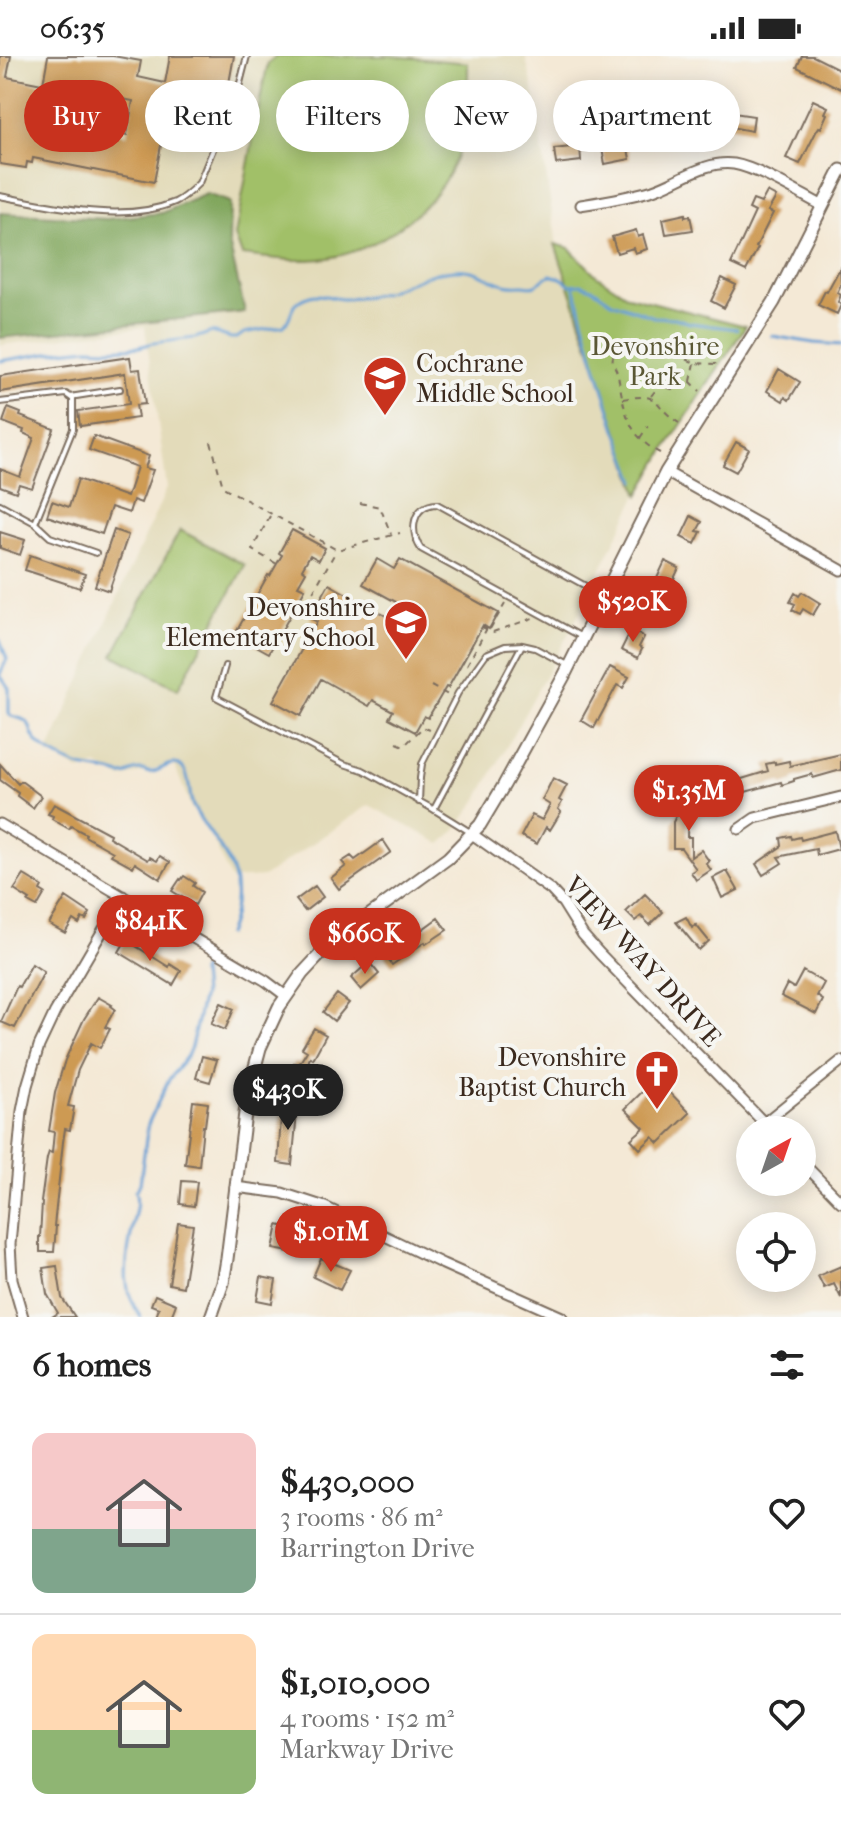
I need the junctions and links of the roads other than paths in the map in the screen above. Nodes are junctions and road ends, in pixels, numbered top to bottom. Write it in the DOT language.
graph roads {
  1 [pos="247,56"];
  2 [pos="841,170"];
  3 [pos="0,196"];
  4 [pos="581,205"];
  5 [pos="823,206"];
  6 [pos="120,389"];
  7 [pos="70,397"];
  8 [pos="0,402"];
  9 [pos="666,472"];
  10 [pos="0,504"];
  11 [pos="35,523"];
  12 [pos="96,553"];
  13 [pos="841,570"];
  14 [pos="605,596"];
  15 [pos="584,638"];
  16 [pos="522,645"];
  17 [pos="225,666"];
  18 [pos="569,666"];
  19 [pos="841,797"];
  20 [pos="419,802"];
  21 [pos="433,809"];
  22 [pos="0,824"];
  23 [pos="739,829"];
  24 [pos="472,834"];
  25 [pos="123,896"];
  26 [pos="286,996"];
  27 [pos="841,1061"];
  28 [pos="758,1116"];
  29 [pos="779,1116"];
  30 [pos="816,1176"];
  31 [pos="235,1187"];
  32 [pos="841,1202"];
  33 [pos="23,1317"];
  34 [pos="211,1317"];
  35 [pos="562,1317"];
  1 -- 3 [label="lane"];
  2 -- 5 [label="street"];
  4 -- 5 [label="street"];
  5 -- 9 [label="street"];
  6 -- 7 [label="lane"];
  7 -- 8 [label="lane"];
  7 -- 11 [label="lane"];
  9 -- 13 [label="street"];
  9 -- 14 [label="street"];
  10 -- 11 [label="lane"];
  11 -- 12 [label="lane"];
  14 -- 15 [label="street"];
  14 -- 15 [label="lane"];
  15 -- 18 [label="street"];
  16 -- 18 [label="lane"];
  16 -- 20 [label="lane"];
  16 -- 21 [label="lane"];
  17 -- 20 [label="lane"];
  18 -- 24 [label="street"];
  19 -- 23 [label="street"];
  20 -- 21 [label="lane"];
  21 -- 24 [label="lane"];
  22 -- 25 [label="street"];
  24 -- 26 [label="street"];
  24 -- 28 [label="street, VIEW WAY DRIVE"];
  25 -- 26 [label="street"];
  25 -- 33 [label="street"];
  26 -- 31 [label="street"];
  27 -- 29 [label="street"];
  30 -- 32 [label="street"];
  31 -- 34 [label="street"];
  31 -- 35 [label="street"];
}
